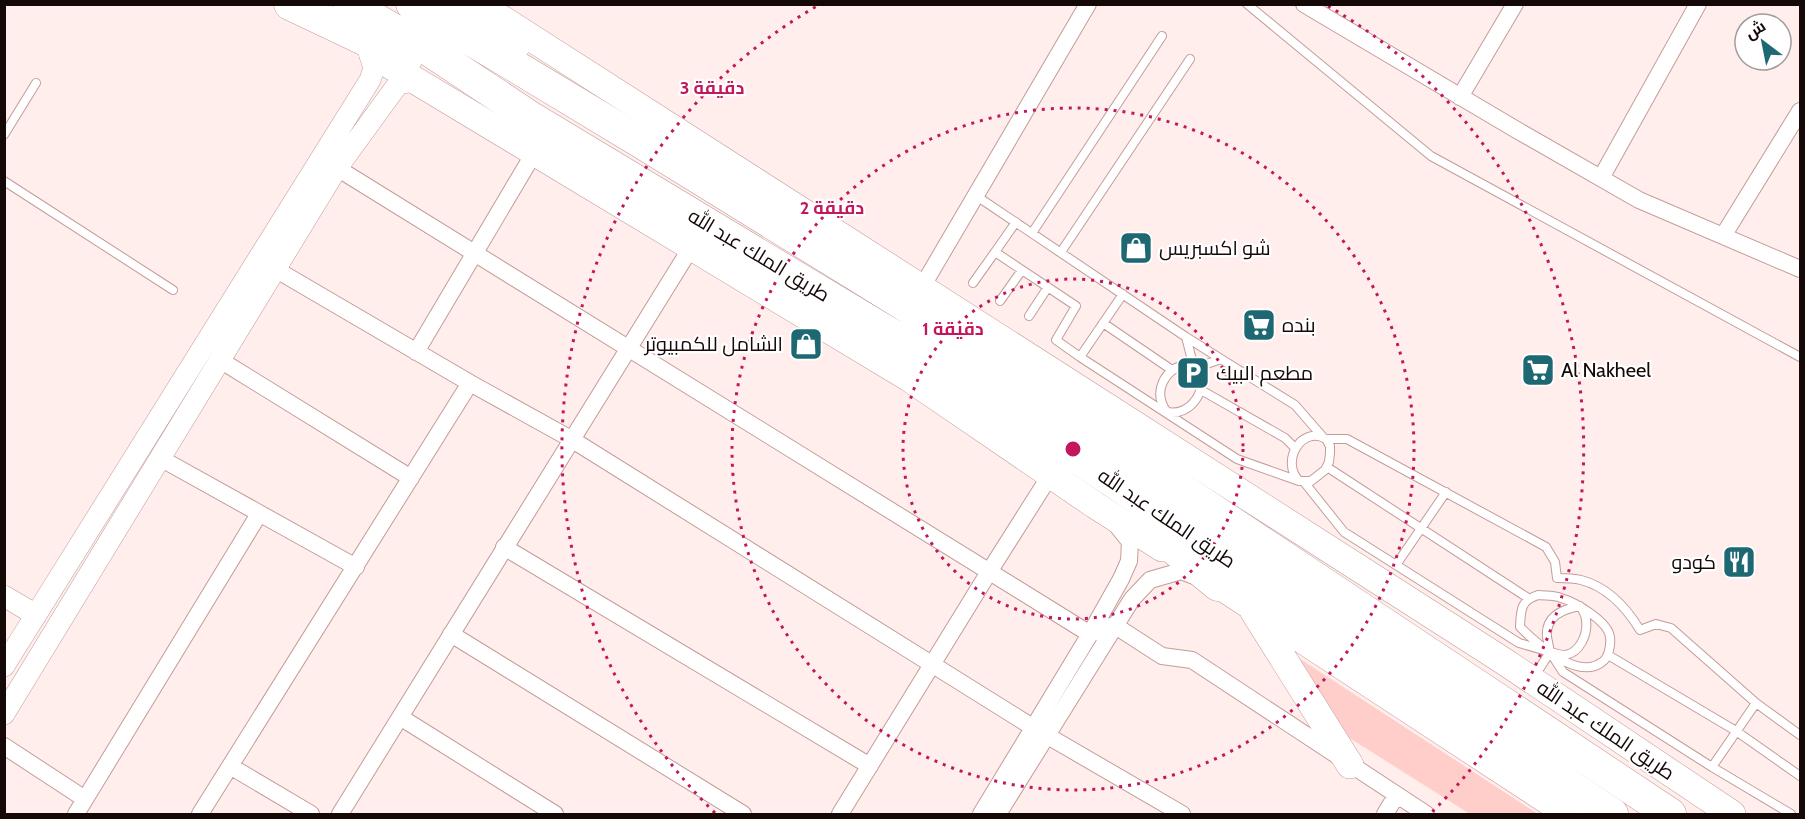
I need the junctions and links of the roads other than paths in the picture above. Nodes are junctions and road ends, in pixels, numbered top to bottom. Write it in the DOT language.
graph roads {
  1 [pos="283,4"];
  2 [pos="290,4"];
  3 [pos="349,4"];
  4 [pos="412,4"];
  5 [pos="1088,4"];
  6 [pos="1247,4"];
  7 [pos="1304,4"];
  8 [pos="1515,4"];
  9 [pos="1698,4"];
  10 [pos="476,5"];
  11 [pos="1162,36"];
  12 [pos="369,52"];
  13 [pos="1190,59"];
  14 [pos="414,81"];
  15 [pos="36,83"];
  16 [pos="1460,97"];
  17 [pos="1800,111"];
  18 [pos="533,118"];
  19 [pos="4,135"];
  20 [pos="641,142"];
  21 [pos="534,153"];
  22 [pos="337,168"];
  23 [pos="1601,178"];
  24 [pos="4,181"];
  25 [pos="975,195"];
  26 [pos="1016,222"];
  27 [pos="1032,233"];
  28 [pos="1723,236"];
  29 [pos="692,246"];
  30 [pos="995,252"];
  31 [pos="1061,252"];
  32 [pos="475,254"];
  33 [pos="1800,269"];
  34 [pos="275,270"];
  35 [pos="1022,270"];
  36 [pos="974,283"];
  37 [pos="922,287"];
  38 [pos="1048,287"];
  39 [pos="173,290"];
  40 [pos="1123,294"];
  41 [pos="1000,301"];
  42 [pos="1029,316"];
  43 [pos="1103,323"];
  44 [pos="1186,337"];
  45 [pos="910,346"];
  46 [pos="627,348"];
  47 [pos="416,352"];
  48 [pos="1080,357"];
  49 [pos="1800,357"];
  50 [pos="1221,359"];
  51 [pos="220,360"];
  52 [pos="1196,366"];
  53 [pos="1172,370"];
  54 [pos="470,383"];
  55 [pos="1201,390"];
  56 [pos="1167,412"];
  57 [pos="1324,437"];
  58 [pos="571,439"];
  59 [pos="1295,448"];
  60 [pos="160,458"];
  61 [pos="1327,467"];
  62 [pos="1052,474"];
  63 [pos="411,478"];
  64 [pos="1301,482"];
  65 [pos="1446,492"];
  66 [pos="1095,505"];
  67 [pos="259,514"];
  68 [pos="1421,528"];
  69 [pos="504,547"];
  70 [pos="1396,565"];
  71 [pos="356,567"];
  72 [pos="989,572"];
  73 [pos="1218,585"];
  74 [pos="4,596"];
  75 [pos="1528,598"];
  76 [pos="1248,603"];
  77 [pos="1580,606"];
  78 [pos="36,615"];
  79 [pos="1114,626"];
  80 [pos="451,634"];
  81 [pos="1090,634"];
  82 [pos="1550,652"];
  83 [pos="1608,655"];
  84 [pos="932,664"];
  85 [pos="4,666"];
  86 [pos="1532,680"];
  87 [pos="1756,703"];
  88 [pos="4,714"];
  89 [pos="400,717"];
  90 [pos="1040,731"];
  91 [pos="1737,731"];
  92 [pos="1800,735"];
  93 [pos="4,746"];
  94 [pos="1350,765"];
  95 [pos="231,766"];
  96 [pos="870,766"];
  97 [pos="1712,767"];
  98 [pos="1800,776"];
  99 [pos="1396,796"];
  100 [pos="85,799"];
  101 [pos="76,814"];
  102 [pos="200,814"];
  103 [pos="311,814"];
  104 [pos="340,814"];
  105 [pos="555,814"];
  106 [pos="743,814"];
  107 [pos="840,814"];
  108 [pos="981,814"];
  109 [pos="998,814"];
  110 [pos="1182,814"];
  111 [pos="1385,814"];
  112 [pos="1426,814"];
  113 [pos="1568,814"];
  114 [pos="1612,814"];
  115 [pos="1670,814"];
  116 [pos="1732,814"];
  117 [pos="1791,814"];
  1 -- 12 [label="main road"];
  2 -- 18 [label="highway"];
  3 -- 18 [label="highway, طريق الملك عبد الله"];
  4 -- 20 [label="highway, طريق الملك عبد الله"];
  5 -- 25 [label="street"];
  6 -- 49 [label="lane"];
  7 -- 16 [label="street"];
  8 -- 16 [label="street"];
  9 -- 23 [label="street"];
  10 -- 20 [label="highway"];
  10 -- 37 [label="main road, طريق الملك عبد الله"];
  11 -- 27 [label="lane"];
  12 -- 14 [label="main road, طريق الملك عبد الله"];
  12 -- 78 [label="street"];
  13 -- 31 [label="lane"];
  14 -- 21 [label="main road, طريق الملك عبد الله"];
  14 -- 22 [label="street"];
  15 -- 19 [label="lane"];
  16 -- 23 [label="street"];
  17 -- 28 [label="street"];
  18 -- 45 [label="highway, طريق الملك عبد الله"];
  20 -- 115 [label="highway, طريق الملك عبد الله"];
  21 -- 29 [label="main road, طريق الملك عبد الله"];
  21 -- 32 [label="street"];
  22 -- 32 [label="street"];
  22 -- 34 [label="street"];
  23 -- 28 [label="street"];
  24 -- 39 [label="lane"];
  25 -- 26 [label="lane"];
  25 -- 37 [label="street"];
  26 -- 27 [label="lane"];
  26 -- 30 [label="lane"];
  27 -- 31 [label="lane"];
  28 -- 33 [label="street"];
  29 -- 46 [label="street"];
  29 -- 62 [label="main road, طريق الملك عبد الله"];
  30 -- 35 [label="lane"];
  30 -- 36 [label="lane"];
  31 -- 40 [label="lane"];
  32 -- 46 [label="street"];
  32 -- 47 [label="street"];
  34 -- 47 [label="street"];
  34 -- 51 [label="street"];
  35 -- 38 [label="lane"];
  35 -- 41 [label="lane"];
  37 -- 86 [label="main road, طريق الملك عبد الله"];
  38 -- 42 [label="lane"];
  38 -- 48 [label="lane"];
  40 -- 43 [label="lane"];
  40 -- 44 [label="lane"];
  43 -- 48 [label="lane"];
  43 -- 53 [label="lane"];
  44 -- 50 [label="lane"];
  44 -- 52 [label="lane"];
  45 -- 73 [label="highway"];
  45 -- 114 [label="highway, طريق الملك عبد الله"];
  46 -- 58 [label="street"];
  46 -- 72 [label="street"];
  47 -- 54 [label="street"];
  48 -- 56 [label="lane"];
  50 -- 52 [label="lane"];
  50 -- 57 [label="lane"];
  51 -- 60 [label="street"];
  51 -- 63 [label="street"];
  52 -- 53 [label="lane"];
  52 -- 55 [label="lane"];
  53 -- 56 [label="lane"];
  54 -- 58 [label="street"];
  54 -- 63 [label="street"];
  55 -- 56 [label="lane"];
  55 -- 59 [label="lane"];
  56 -- 64 [label="lane"];
  57 -- 59 [label="lane"];
  57 -- 61 [label="lane"];
  57 -- 65 [label="lane"];
  58 -- 69 [label="street"];
  58 -- 84 [label="street"];
  59 -- 64 [label="lane"];
  60 -- 67 [label="street"];
  60 -- 88 [label="street"];
  61 -- 64 [label="lane"];
  61 -- 68 [label="lane"];
  62 -- 66 [label="main road, طريق الملك عبد الله"];
  62 -- 72 [label="street"];
  63 -- 71 [label="street"];
  64 -- 70 [label="lane"];
  65 -- 68 [label="lane"];
  65 -- 87 [label="lane"];
  66 -- 73 [label="main road, طريق الملك عبد الله"];
  66 -- 81 [label="street"];
  67 -- 71 [label="street"];
  67 -- 100 [label="street"];
  68 -- 70 [label="lane"];
  68 -- 75 [label="lane"];
  69 -- 80 [label="street"];
  69 -- 96 [label="street"];
  70 -- 82 [label="lane"];
  71 -- 95 [label="street"];
  72 -- 81 [label="street"];
  72 -- 84 [label="street"];
  73 -- 76 [label="main road, طريق الملك عبد الله"];
  73 -- 79 [label="street"];
  74 -- 78 [label="street"];
  75 -- 77 [label="lane"];
  75 -- 82 [label="lane"];
  76 -- 94 [label="main road"];
  76 -- 113 [label="main road, طريق الملك عبد الله"];
  77 -- 82 [label="lane"];
  77 -- 82 [label="lane"];
  77 -- 83 [label="lane"];
  78 -- 85 [label="street"];
  79 -- 81 [label="street"];
  79 -- 90 [label="street"];
  79 -- 94 [label="street"];
  80 -- 89 [label="street"];
  80 -- 106 [label="street"];
  81 -- 90 [label="street"];
  82 -- 83 [label="lane"];
  82 -- 86 [label="lane"];
  82 -- 97 [label="lane"];
  83 -- 91 [label="lane"];
  84 -- 90 [label="street"];
  84 -- 96 [label="street"];
  86 -- 116 [label="main road, طريق الملك عبد الله"];
  87 -- 91 [label="lane"];
  87 -- 92 [label="lane"];
  89 -- 104 [label="street"];
  89 -- 105 [label="street"];
  90 -- 108 [label="street"];
  90 -- 109 [label="street"];
  90 -- 110 [label="street"];
  91 -- 97 [label="lane"];
  91 -- 98 [label="lane"];
  93 -- 100 [label="street"];
  94 -- 99 [label="street"];
  95 -- 102 [label="street"];
  95 -- 103 [label="street"];
  96 -- 107 [label="street"];
  97 -- 117 [label="lane"];
  99 -- 111 [label="street"];
  99 -- 112 [label="street"];
  100 -- 101 [label="street"];
}
